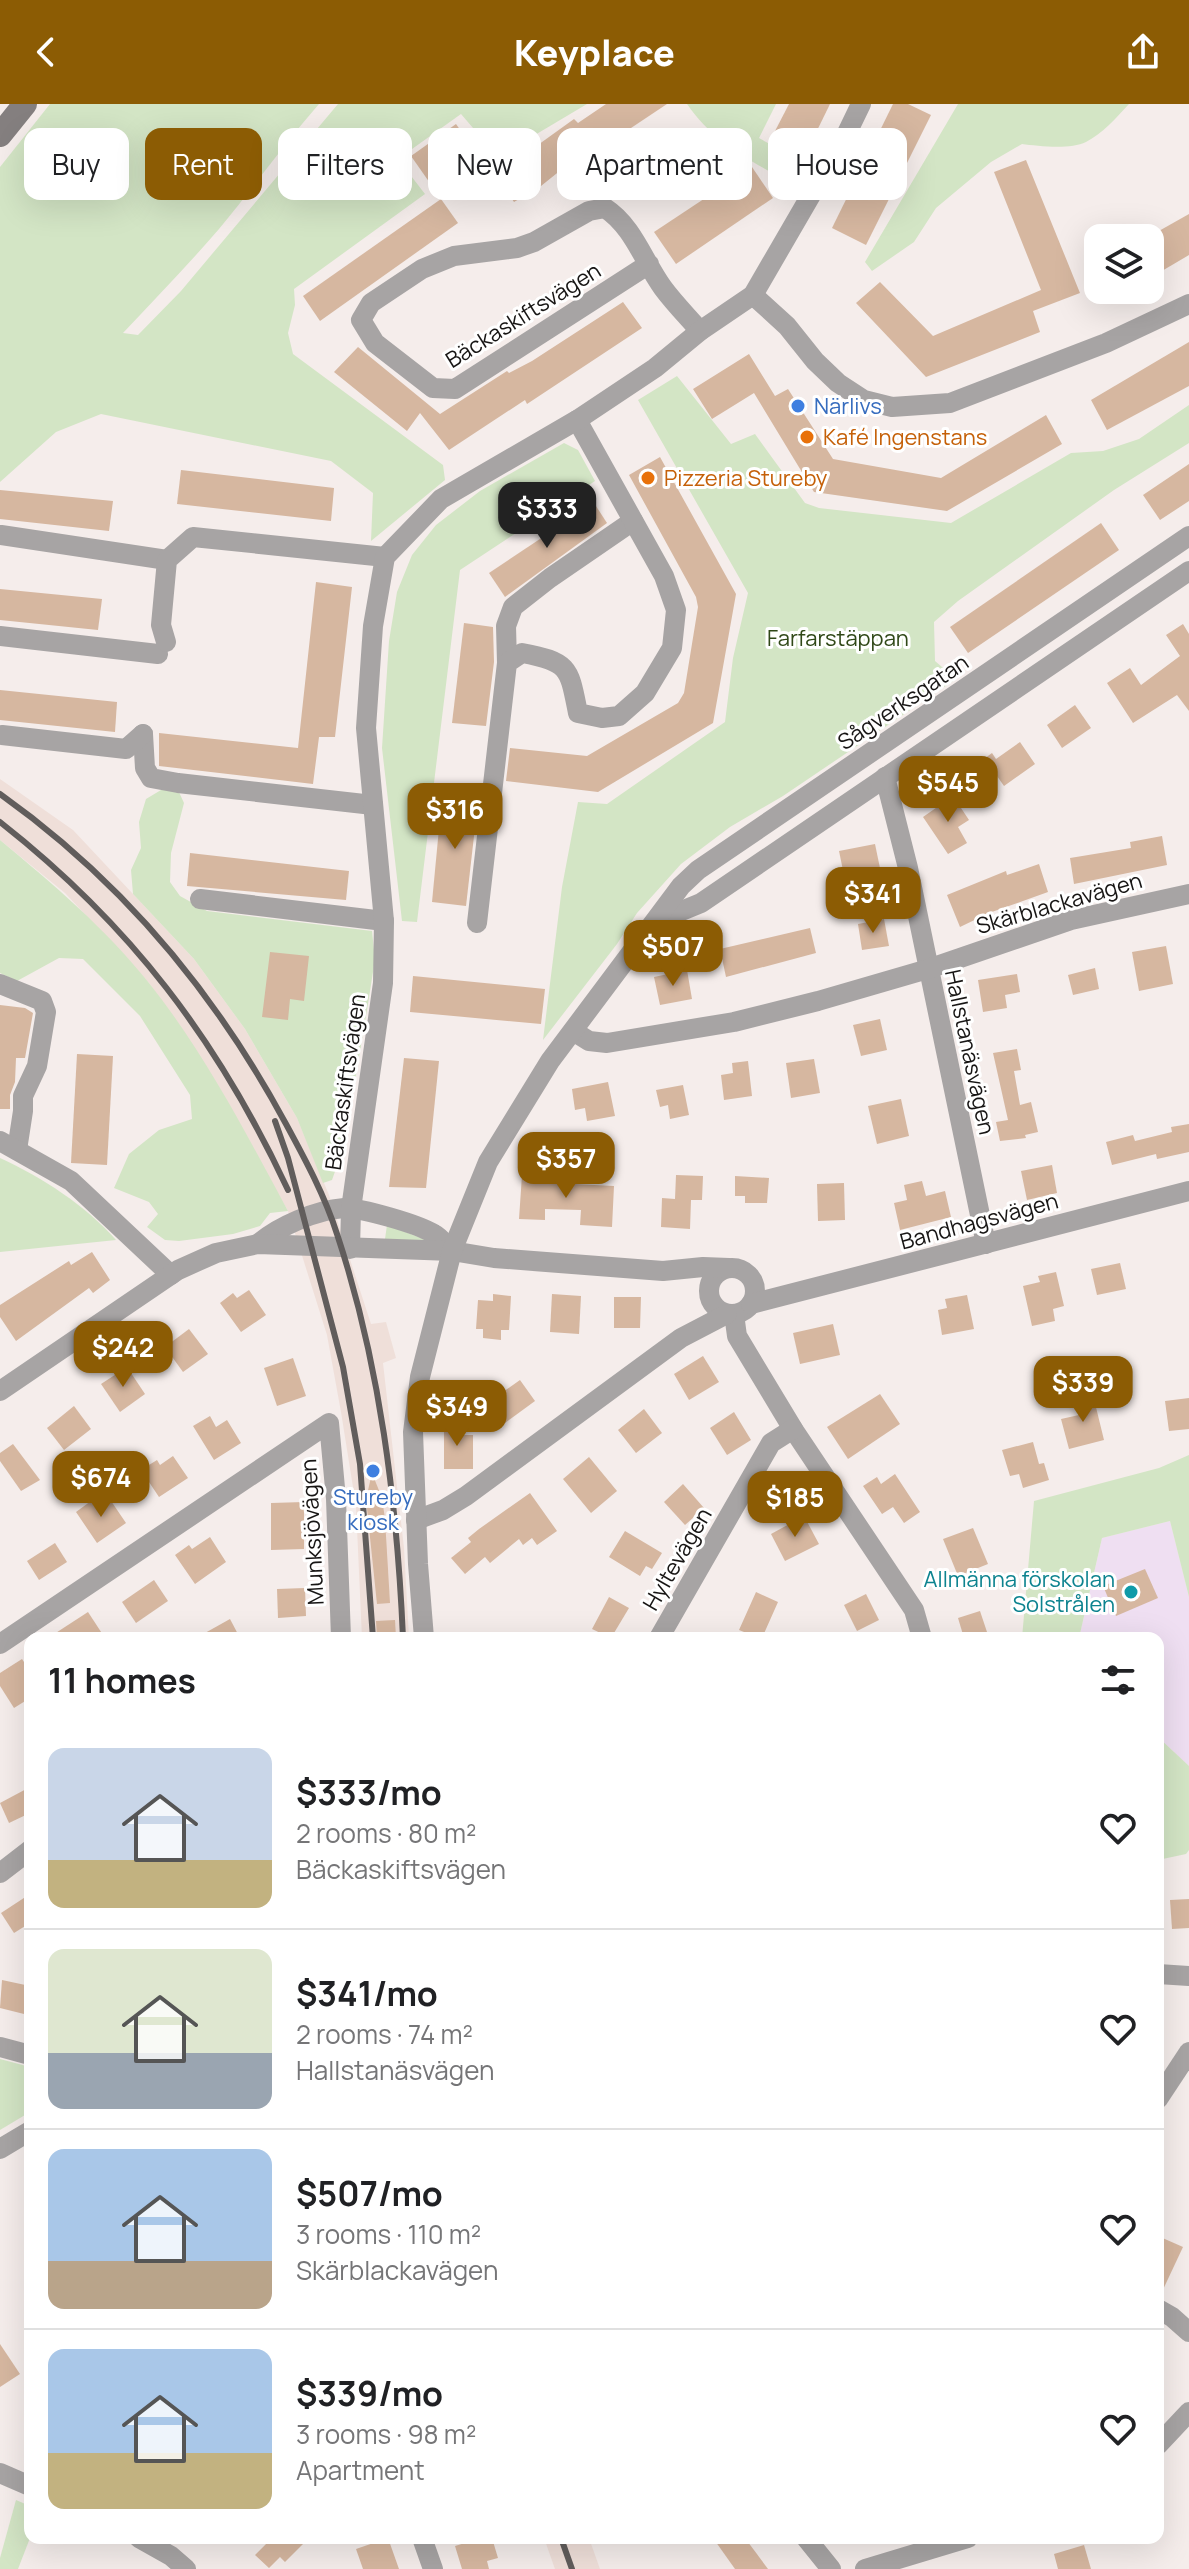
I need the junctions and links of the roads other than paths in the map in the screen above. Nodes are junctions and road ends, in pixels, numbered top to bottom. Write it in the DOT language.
graph roads {
  1 [pos="25,104"];
  2 [pos="861,104"];
  3 [pos="0,135"];
  4 [pos="649,264"];
  5 [pos="753,295"];
  6 [pos="1189,304"];
  7 [pos="700,331"];
  8 [pos="577,420"];
  9 [pos="633,521"];
  10 [pos="1,535"];
  11 [pos="1189,536"];
  12 [pos="385,557"];
  13 [pos="167,560"];
  14 [pos="1189,571"];
  15 [pos="0,636"];
  16 [pos="507,663"];
  17 [pos="2,735"];
  18 [pos="885,777"];
  19 [pos="373,805"];
  20 [pos="1189,894"];
  21 [pos="200,899"];
  22 [pos="384,921"];
  23 [pos="657,921"];
  24 [pos="477,923"];
  25 [pos="928,969"];
  26 [pos="0,984"];
  27 [pos="573,1031"];
  28 [pos="8,1146"];
  29 [pos="1189,1191"];
  30 [pos="351,1209"];
  31 [pos="258,1244"];
  32 [pos="986,1244"];
  33 [pos="350,1249"];
  34 [pos="452,1251"];
  35 [pos="729,1268"];
  36 [pos="663,1271"];
  37 [pos="171,1275"];
  38 [pos="751,1279"];
  39 [pos="780,1296"];
  40 [pos="710,1297"];
  41 [pos="737,1310"];
  42 [pos="681,1338"];
  43 [pos="0,1391"];
  44 [pos="793,1429"];
  45 [pos="416,1520"];
  46 [pos="341,1632"];
  47 [pos="424,1632"];
  48 [pos="662,1632"];
  49 [pos="920,1632"];
  50 [pos="0,1644"];
  51 [pos="24,1855"];
  52 [pos="0,1873"];
  53 [pos="1164,1974"];
  54 [pos="1189,1976"];
  55 [pos="0,2047"];
  56 [pos="1189,2052"];
  57 [pos="24,2053"];
  58 [pos="1164,2090"];
  59 [pos="24,2135"];
  60 [pos="0,2149"];
  61 [pos="1164,2312"];
  62 [pos="1189,2332"];
  63 [pos="1189,2412"];
  64 [pos="1164,2439"];
  65 [pos="0,2473"];
  66 [pos="24,2483"];
  67 [pos="150,2544"];
  68 [pos="424,2544"];
  69 [pos="811,2544"];
  70 [pos="948,2544"];
  71 [pos="186,2569"];
  72 [pos="433,2569"];
  73 [pos="831,2569"];
  74 [pos="865,2569"];
  1 -- 3 [label="main road"];
  2 -- 5 [label="street"];
  4 -- 4 [label="street, Bäckaskiftsvägen"];
  4 -- 7 [label="street, Bäckaskiftsvägen"];
  5 -- 6 [label="street"];
  5 -- 7 [label="street"];
  7 -- 8 [label="street"];
  8 -- 9 [label="street"];
  8 -- 12 [label="street"];
  9 -- 16 [label="street"];
  9 -- 16 [label="street"];
  10 -- 13 [label="street"];
  11 -- 23 [label="street, Sågverksgatan"];
  12 -- 13 [label="street"];
  12 -- 19 [label="street, Bäckaskiftsvägen"];
  13 -- 15 [label="street"];
  14 -- 18 [label="street"];
  16 -- 24 [label="street"];
  17 -- 19 [label="street"];
  18 -- 23 [label="street"];
  18 -- 25 [label="street, Hallstanäsvägen"];
  19 -- 22 [label="street, Bäckaskiftsvägen"];
  20 -- 25 [label="street, Skärblackavägen"];
  21 -- 22 [label="street"];
  22 -- 30 [label="street, Bäckaskiftsvägen"];
  23 -- 27 [label="street, Sågverksgatan"];
  25 -- 27 [label="street, Skärblackavägen"];
  25 -- 32 [label="street, Hallstanäsvägen"];
  26 -- 28 [label="street"];
  27 -- 34 [label="street, Sågverksgatan"];
  28 -- 37 [label="street"];
  29 -- 32 [label="street, Bandhagsvägen"];
  30 -- 31 [label="street"];
  30 -- 33 [label="street, Bäckaskiftsvägen"];
  30 -- 34 [label="street"];
  31 -- 33 [label="street"];
  31 -- 37 [label="street"];
  32 -- 39 [label="street, Bandhagsvägen"];
  33 -- 34 [label="street"];
  34 -- 36 [label="street"];
  34 -- 45 [label="street, Sågverksgatan"];
  35 -- 36 [label="street"];
  35 -- 38 [label="street"];
  35 -- 40 [label="street"];
  36 -- 40 [label="street"];
  37 -- 43 [label="street"];
  38 -- 39 [label="street"];
  38 -- 41 [label="street"];
  39 -- 41 [label="street, Bandhagsvägen"];
  40 -- 41 [label="street"];
  40 -- 42 [label="street"];
  41 -- 42 [label="street, Bandhagsvägen"];
  41 -- 44 [label="street"];
  42 -- 45 [label="street"];
  44 -- 48 [label="street, Hyltevägen"];
  44 -- 49 [label="street"];
  45 -- 47 [label="street, Sågverksgatan"];
  46 -- 50 [label="street, Munksjövägen"];
  51 -- 52 [label="street"];
  53 -- 54 [label="street"];
  55 -- 57 [label="street"];
  56 -- 58 [label="street"];
  59 -- 60 [label="street"];
  61 -- 62 [label="street"];
  63 -- 64 [label="street"];
  65 -- 66 [label="street"];
  67 -- 71 [label="street"];
  68 -- 72 [label="street"];
  69 -- 73 [label="street"];
  70 -- 74 [label="street"];
}
